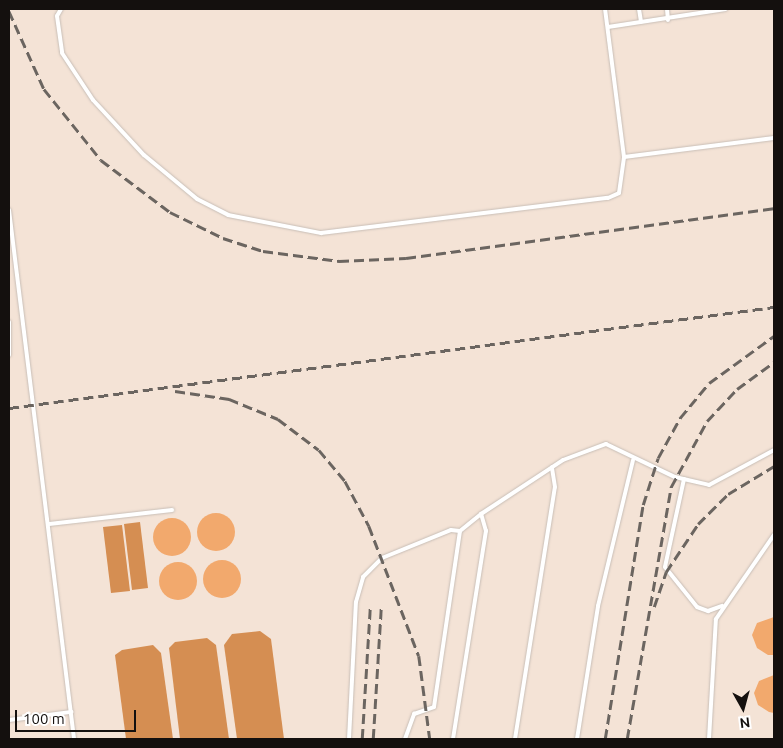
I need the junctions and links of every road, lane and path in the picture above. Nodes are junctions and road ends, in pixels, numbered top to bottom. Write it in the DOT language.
graph roads {
  1 [pos="61,9"];
  2 [pos="605,9"];
  3 [pos="639,9"];
  4 [pos="667,9"];
  5 [pos="694,9"];
  6 [pos="726,9"];
  7 [pos="695,15"];
  8 [pos="668,20"];
  9 [pos="640,22"];
  10 [pos="608,27"];
  11 [pos="774,138"];
  12 [pos="624,157"];
  13 [pos="9,210"];
  14 [pos="9,322"];
  15 [pos="9,355"];
  16 [pos="774,450"];
  17 [pos="633,460"];
  18 [pos="552,467"];
  19 [pos="684,479"];
  20 [pos="172,510"];
  21 [pos="481,514"];
  22 [pos="49,524"];
  23 [pos="460,531"];
  24 [pos="774,535"];
  25 [pos="722,606"];
  26 [pos="71,712"];
  27 [pos="9,720"];
  28 [pos="74,739"];
  29 [pos="349,739"];
  30 [pos="405,739"];
  31 [pos="453,739"];
  32 [pos="515,739"];
  33 [pos="577,739"];
  34 [pos="709,739"];
  1 -- 12 [label="lane"];
  2 -- 10 [label="lane"];
  3 -- 9 [label="lane"];
  4 -- 8 [label="lane"];
  5 -- 7 [label="lane"];
  6 -- 7 [label="lane"];
  7 -- 8 [label="lane"];
  8 -- 9 [label="lane"];
  9 -- 10 [label="lane"];
  10 -- 12 [label="lane"];
  11 -- 12 [label="lane"];
  13 -- 22 [label="lane"];
  14 -- 15 [label="lane"];
  16 -- 19 [label="lane"];
  17 -- 18 [label="lane"];
  17 -- 19 [label="lane"];
  17 -- 33 [label="lane"];
  18 -- 21 [label="lane"];
  18 -- 32 [label="lane"];
  19 -- 25 [label="lane"];
  20 -- 22 [label="lane"];
  21 -- 23 [label="lane"];
  21 -- 31 [label="lane"];
  22 -- 26 [label="lane"];
  23 -- 29 [label="lane"];
  23 -- 30 [label="lane"];
  24 -- 25 [label="lane"];
  25 -- 34 [label="lane"];
  26 -- 27 [label="lane"];
  26 -- 28 [label="lane"];
}
